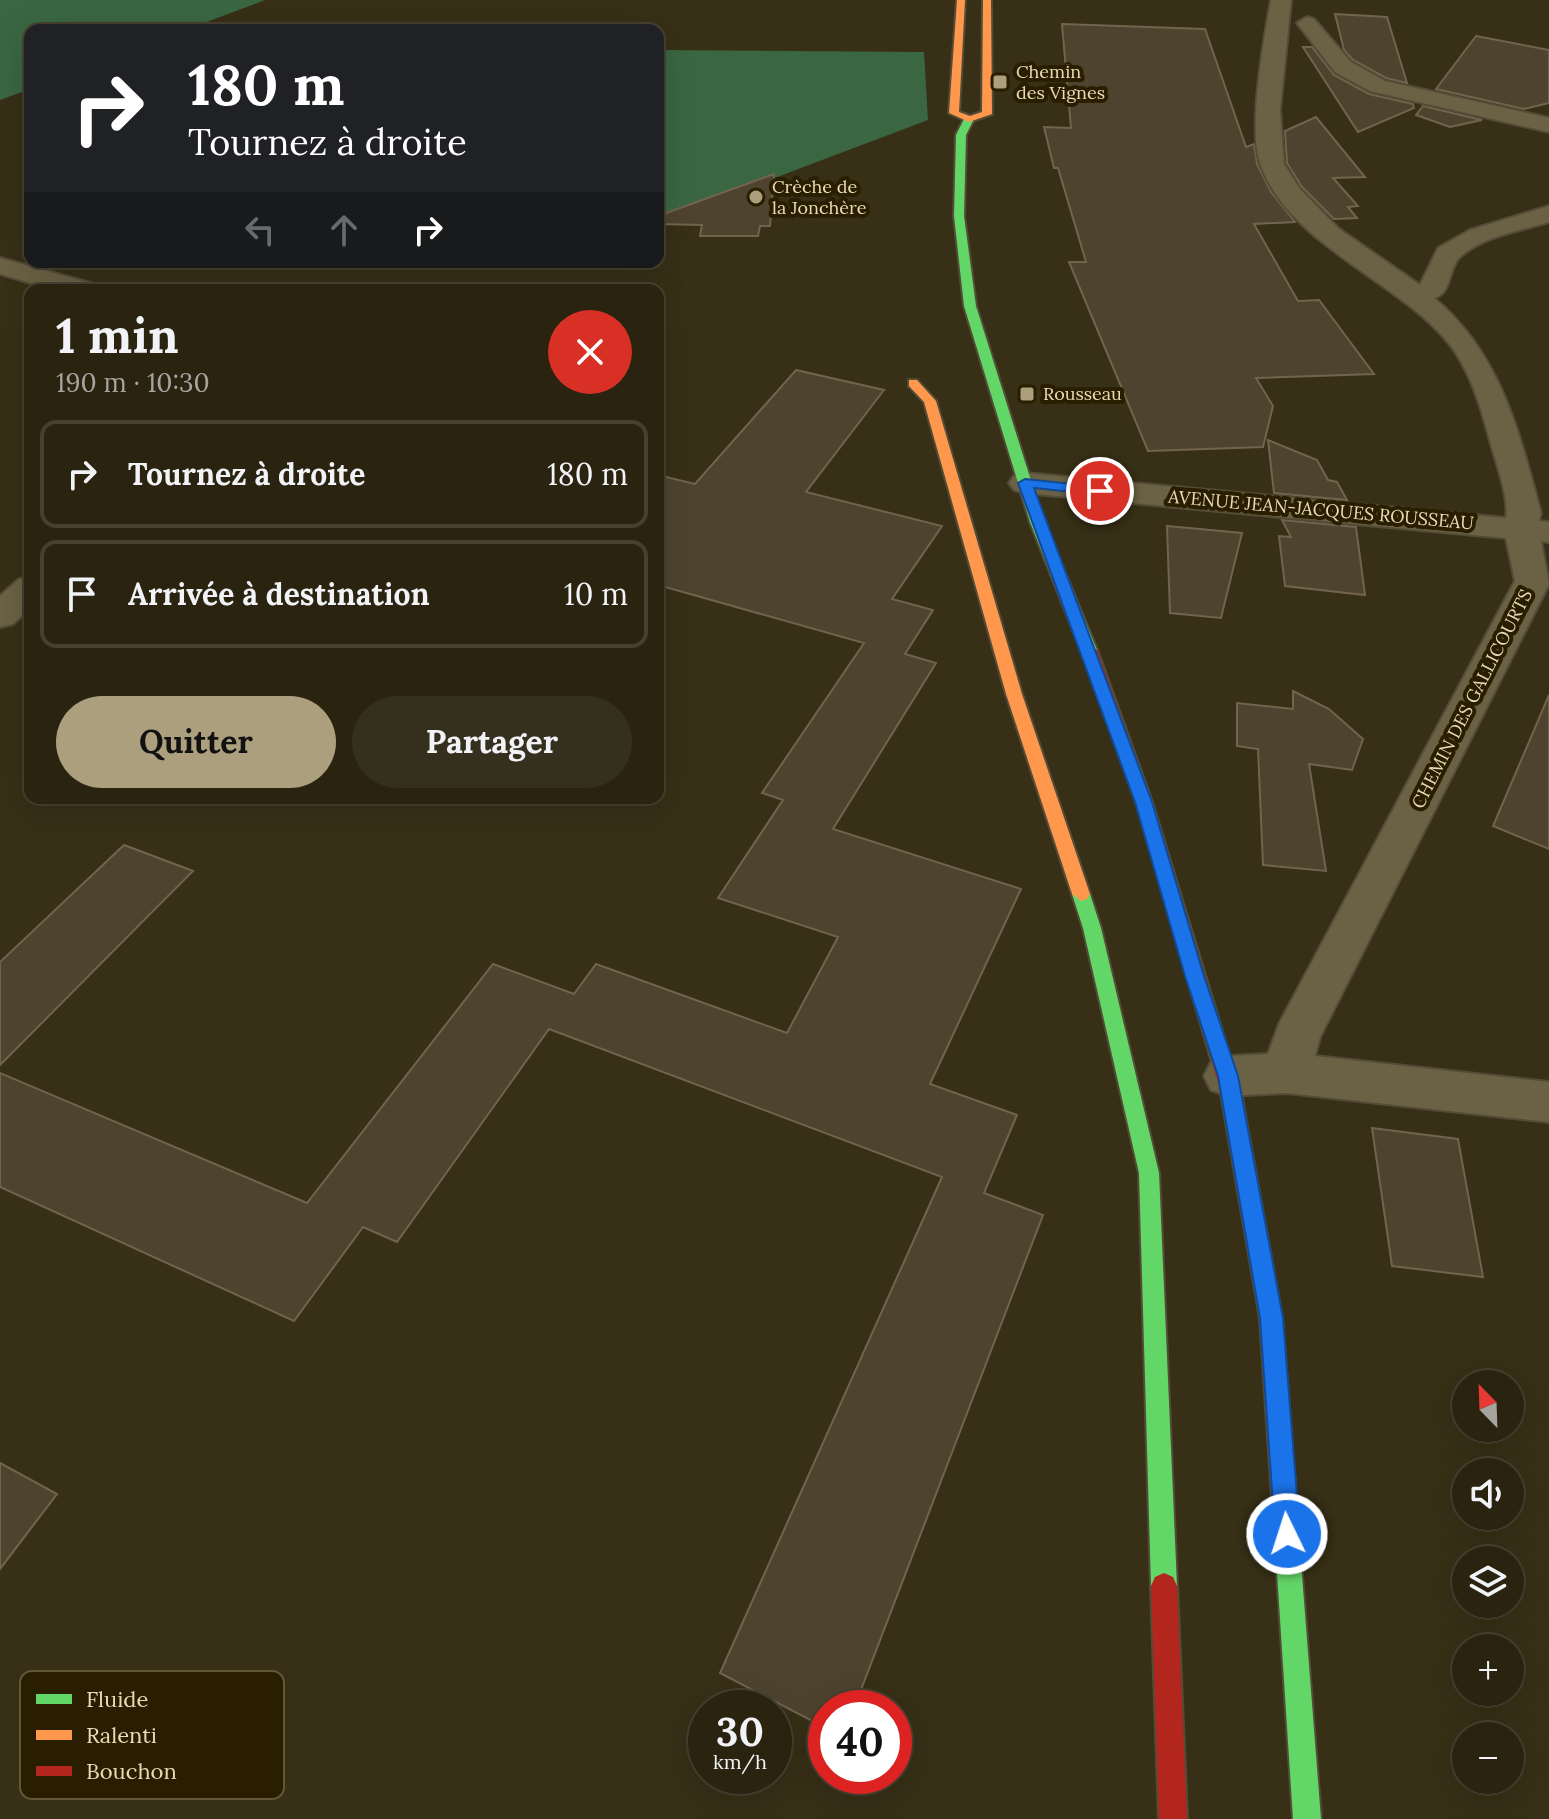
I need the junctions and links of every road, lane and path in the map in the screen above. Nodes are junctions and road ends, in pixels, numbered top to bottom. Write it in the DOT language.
graph roads {
  1 [pos="961,0"];
  2 [pos="987,0"];
  3 [pos="1281,0"];
  4 [pos="1307,23"];
  5 [pos="969,119"];
  6 [pos="1549,125"];
  7 [pos="1549,214"];
  8 [pos="0,266"];
  9 [pos="63,284"];
  10 [pos="1413,295"];
  11 [pos="913,383"];
  12 [pos="1025,483"];
  13 [pos="1535,530"];
  14 [pos="1541,590"];
  15 [pos="24,593"];
  16 [pos="0,616"];
  17 [pos="1287,1073"];
  18 [pos="1228,1076"];
  19 [pos="1549,1102"];
  20 [pos="1173,1819"];
  21 [pos="1307,1819"];
  1 -- 5 [label="street"];
  2 -- 5 [label="street"];
  3 -- 10 [label="street, CHEMIN DES GALLICOURTS"];
  4 -- 6 [label="street"];
  5 -- 12 [label="street"];
  7 -- 10 [label="street"];
  8 -- 9 [label="street"];
  10 -- 13 [label="street, CHEMIN DES GALLICOURTS"];
  11 -- 20 [label="street"];
  12 -- 13 [label="street, AVENUE JEAN-JACQUES ROUSSEAU"];
  12 -- 18 [label="street"];
  13 -- 14 [label="street, CHEMIN DES GALLICOURTS"];
  14 -- 17 [label="street, CHEMIN DES GALLICOURTS"];
  15 -- 16 [label="street"];
  17 -- 18 [label="street"];
  17 -- 19 [label="street"];
  18 -- 21 [label="street"];
}
